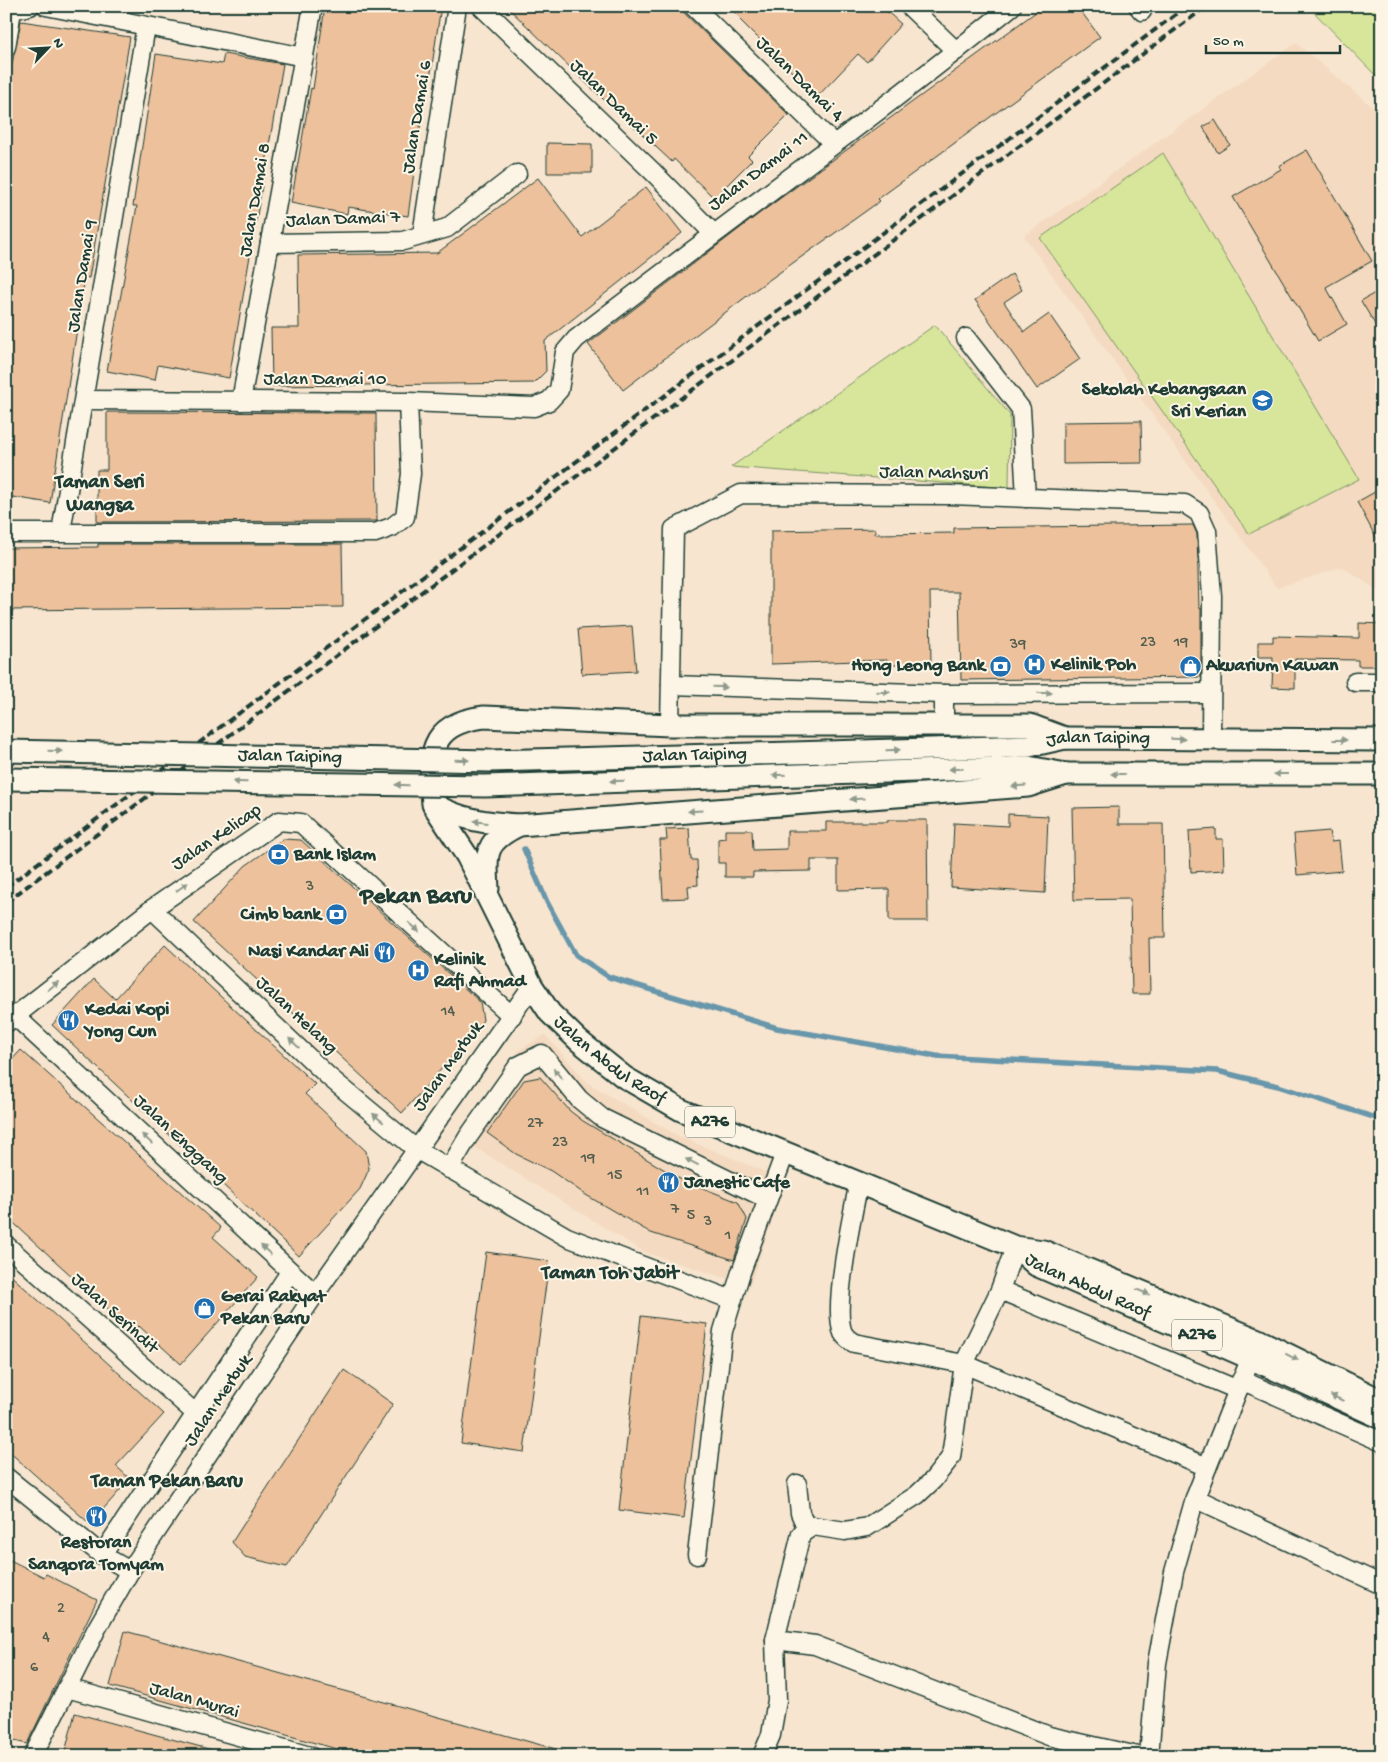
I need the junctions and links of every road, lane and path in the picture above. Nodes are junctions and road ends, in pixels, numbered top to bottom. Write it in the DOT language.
graph roads {
  1 [pos="30,6"];
  2 [pos="46,6"];
  3 [pos="313,6"];
  4 [pos="457,6"];
  5 [pos="481,6"];
  6 [pos="693,6"];
  7 [pos="909,6"];
  8 [pos="1012,6"];
  9 [pos="146,26"];
  10 [pos="6,47"];
  11 [pos="956,51"];
  12 [pos="304,57"];
  13 [pos="833,143"];
  14 [pos="517,174"];
  15 [pos="713,233"];
  16 [pos="422,235"];
  17 [pos="270,243"];
  18 [pos="966,338"];
  19 [pos="559,390"];
  20 [pos="84,400"];
  21 [pos="241,401"];
  22 [pos="408,402"];
  23 [pos="1026,498"];
  24 [pos="61,532"];
  25 [pos="6,533"];
  26 [pos="1355,682"];
  27 [pos="1382,682"];
  28 [pos="671,685"];
  29 [pos="1211,693"];
  30 [pos="944,694"];
  31 [pos="670,724"];
  32 [pos="944,724"];
  33 [pos="1065,738"];
  34 [pos="1212,739"];
  35 [pos="1382,740"];
  36 [pos="6,751"];
  37 [pos="1066,774"];
  38 [pos="1382,774"];
  39 [pos="6,778"];
  40 [pos="432,804"];
  41 [pos="519,824"];
  42 [pos="488,895"];
  43 [pos="152,908"];
  44 [pos="532,986"];
  45 [pos="512,1016"];
  46 [pos="11,1020"];
  47 [pos="416,1149"];
  48 [pos="785,1153"];
  49 [pos="449,1169"];
  50 [pos="859,1182"];
  51 [pos="767,1199"];
  52 [pos="6,1245"];
  53 [pos="1015,1247"];
  54 [pos="290,1272"];
  55 [pos="1000,1290"];
  56 [pos="315,1294"];
  57 [pos="732,1300"];
  58 [pos="1254,1349"];
  59 [pos="964,1364"];
  60 [pos="1239,1385"];
  61 [pos="1378,1397"];
  62 [pos="195,1413"];
  63 [pos="1382,1418"];
  64 [pos="1382,1442"];
  65 [pos="1207,1467"];
  66 [pos="8,1482"];
  67 [pos="796,1484"];
  68 [pos="1195,1498"];
  69 [pos="807,1529"];
  70 [pos="102,1555"];
  71 [pos="697,1555"];
  72 [pos="130,1571"];
  73 [pos="1382,1585"];
  74 [pos="775,1640"];
  75 [pos="67,1688"];
  76 [pos="1126,1754"];
  77 [pos="33,1756"];
  78 [pos="310,1756"];
  79 [pos="762,1756"];
  80 [pos="1149,1756"];
  1 -- 10 [label="street"];
  2 -- 9 [label="street"];
  3 -- 12 [label="street, Jalan Damai 8"];
  4 -- 16 [label="street, Jalan Damai 6"];
  5 -- 15 [label="street, Jalan Damai 5"];
  6 -- 13 [label="street, Jalan Damai 4"];
  7 -- 11 [label="street"];
  8 -- 11 [label="street, Jalan Damai 11"];
  9 -- 12 [label="street"];
  9 -- 20 [label="street, Jalan Damai 9"];
  11 -- 13 [label="street, Jalan Damai 11"];
  12 -- 17 [label="street, Jalan Damai 8"];
  13 -- 15 [label="street, Jalan Damai 11"];
  14 -- 16 [label="street, Jalan Damai 7"];
  15 -- 19 [label="street, Jalan Damai 11"];
  16 -- 17 [label="street, Jalan Damai 7"];
  17 -- 21 [label="street, Jalan Damai 8"];
  18 -- 23 [label="street"];
  19 -- 22 [label="street, Jalan Damai 10"];
  20 -- 21 [label="street, Jalan Damai 10"];
  20 -- 24 [label="street, Jalan Damai 9"];
  21 -- 22 [label="street, Jalan Damai 10"];
  22 -- 24 [label="street"];
  23 -- 28 [label="street, Jalan Mahsuri"];
  23 -- 29 [label="street, Jalan Mahsuri"];
  24 -- 25 [label="street"];
  26 -- 27 [label="street"];
  28 -- 30 [label="street, one-way"];
  28 -- 31 [label="street"];
  30 -- 29 [label="street, one-way"];
  29 -- 34 [label="street"];
  30 -- 32 [label="street"];
  31 -- 32 [label="main road"];
  31 -- 40 [label="main road"];
  32 -- 33 [label="main road"];
  33 -- 34 [label="main road, Jalan Taiping, one-way"];
  36 -- 33 [label="main road, Jalan Taiping, one-way, bridge"];
  34 -- 35 [label="main road, Jalan Taiping, one-way"];
  38 -- 37 [label="main road, Jalan Taiping, one-way"];
  37 -- 39 [label="main road, Jalan Taiping, one-way, bridge"];
  37 -- 41 [label="main road, one-way"];
  41 -- 40 [label="main road, one-way"];
  40 -- 42 [label="main road, Jalan Abdul Raof"];
  41 -- 42 [label="main road"];
  42 -- 44 [label="main road, Jalan Abdul Raof / A276"];
  43 -- 45 [label="street, Jalan Kelicap, one-way"];
  46 -- 43 [label="street, Jalan Kelicap, one-way"];
  47 -- 43 [label="street, Jalan Helang, one-way"];
  44 -- 45 [label="street, Jalan Merbuk"];
  44 -- 48 [label="main road, Jalan Abdul Raof / A276"];
  45 -- 47 [label="street, Jalan Merbuk"];
  54 -- 46 [label="street, Jalan Enggang, one-way"];
  47 -- 49 [label="street, Jalan Helang"];
  47 -- 56 [label="street, Jalan Merbuk"];
  48 -- 50 [label="main road, Jalan Abdul Raof / A276"];
  48 -- 51 [label="street"];
  51 -- 49 [label="street, one-way"];
  49 -- 57 [label="street, Jalan Helang"];
  50 -- 53 [label="main road, Jalan Abdul Raof / A276"];
  50 -- 59 [label="street"];
  51 -- 57 [label="street"];
  52 -- 62 [label="street, Jalan Serindit"];
  53 -- 55 [label="street"];
  53 -- 58 [label="main road, Jalan Abdul Raof / A276"];
  54 -- 56 [label="street, Jalan Enggang"];
  54 -- 62 [label="street"];
  55 -- 59 [label="street"];
  55 -- 60 [label="street"];
  56 -- 72 [label="street, Jalan Merbuk"];
  57 -- 71 [label="street"];
  58 -- 60 [label="street"];
  58 -- 61 [label="main road, Jalan Abdul Raof / A276, one-way"];
  63 -- 58 [label="main road, Jalan Abdul Raof / A276, one-way"];
  59 -- 65 [label="street"];
  59 -- 69 [label="street"];
  60 -- 64 [label="street"];
  60 -- 65 [label="street"];
  62 -- 70 [label="street"];
  65 -- 68 [label="street"];
  66 -- 70 [label="street"];
  67 -- 69 [label="street"];
  68 -- 73 [label="street"];
  68 -- 80 [label="street"];
  69 -- 74 [label="street"];
  70 -- 72 [label="street"];
  72 -- 75 [label="street, Jalan Merbuk"];
  74 -- 76 [label="street"];
  74 -- 79 [label="street"];
  75 -- 77 [label="street, Jalan Merbuk"];
  75 -- 78 [label="street, Jalan Murai"];
}
